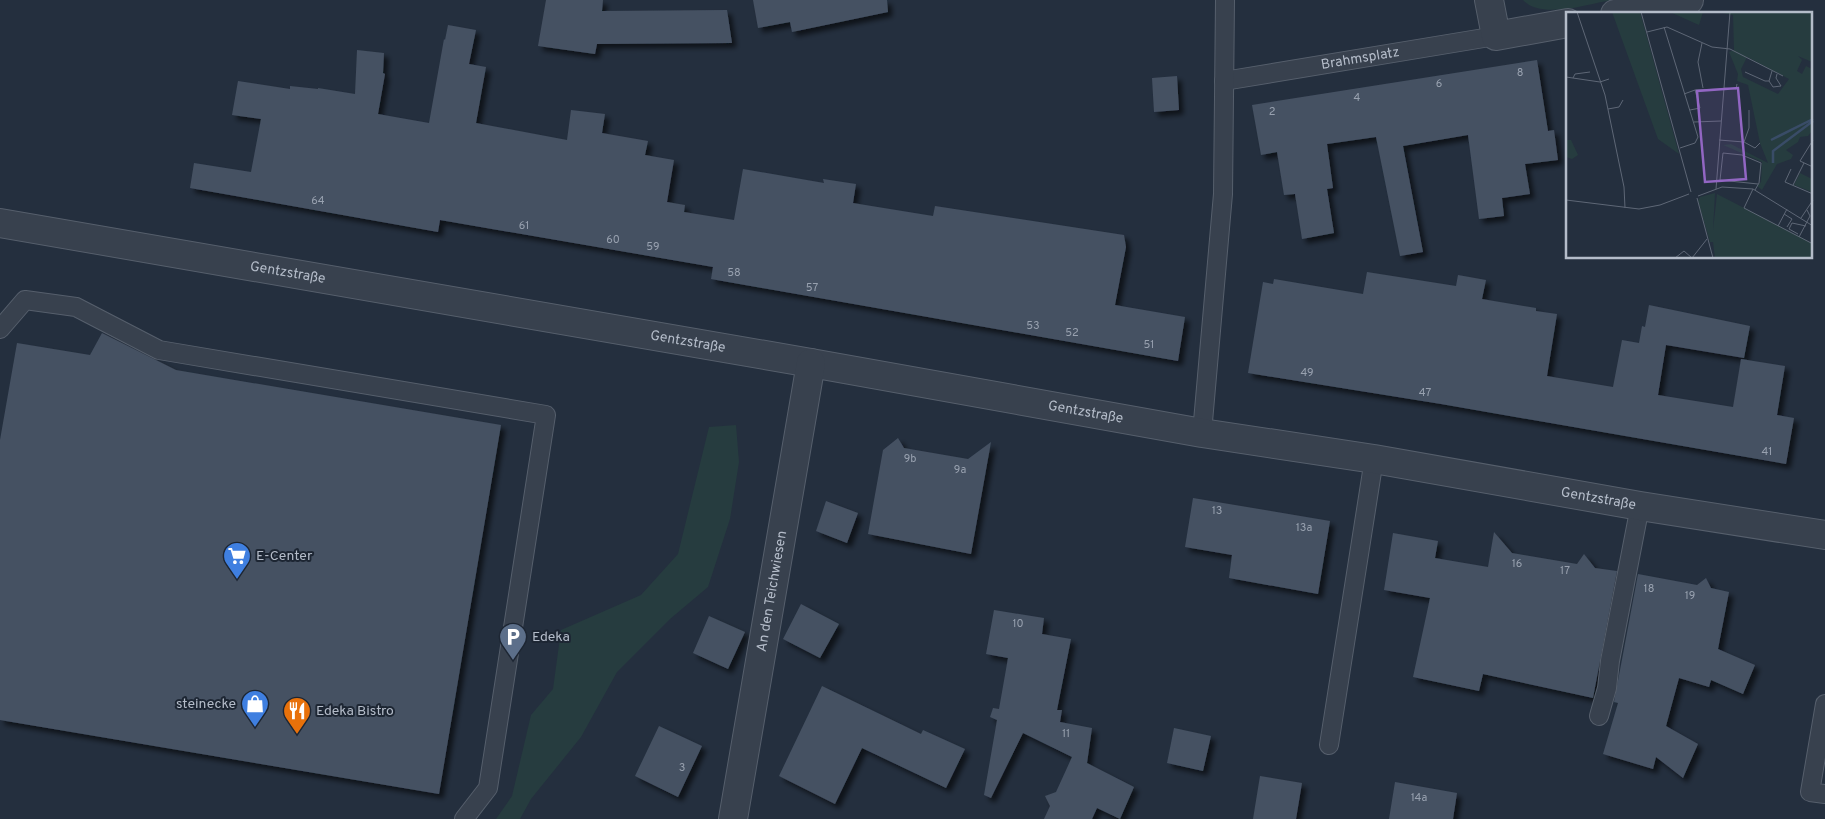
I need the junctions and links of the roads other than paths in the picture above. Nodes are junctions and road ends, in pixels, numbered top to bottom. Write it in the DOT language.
graph roads {
  1 [pos="1225,0"];
  2 [pos="1489,0"];
  3 [pos="1689,0"];
  4 [pos="1626,12"];
  5 [pos="1566,23"];
  6 [pos="1496,36"];
  7 [pos="1224,81"];
  8 [pos="0,223"];
  9 [pos="0,329"];
  10 [pos="811,363"];
  11 [pos="1202,434"];
  12 [pos="1374,458"];
  13 [pos="1640,506"];
  14 [pos="1824,529"];
  15 [pos="1825,704"];
  16 [pos="1599,716"];
  17 [pos="1329,745"];
  18 [pos="1825,794"];
  19 [pos="464,819"];
  20 [pos="733,819"];
  1 -- 7 [label="lane"];
  2 -- 6 [label="street"];
  3 -- 4 [label="street"];
  5 -- 6 [label="street, Brahmsplatz"];
  6 -- 7 [label="lane, Brahmsplatz"];
  7 -- 11 [label="lane"];
  8 -- 10 [label="street, Gentzstraße"];
  9 -- 19 [label="lane"];
  10 -- 11 [label="street, Gentzstraße"];
  10 -- 20 [label="street, An den Teichwiesen"];
  11 -- 12 [label="street, Gentzstraße"];
  12 -- 13 [label="street, Gentzstraße"];
  12 -- 17 [label="lane"];
  13 -- 14 [label="street, Gentzstraße"];
  13 -- 16 [label="lane"];
  15 -- 18 [label="lane"];
}
